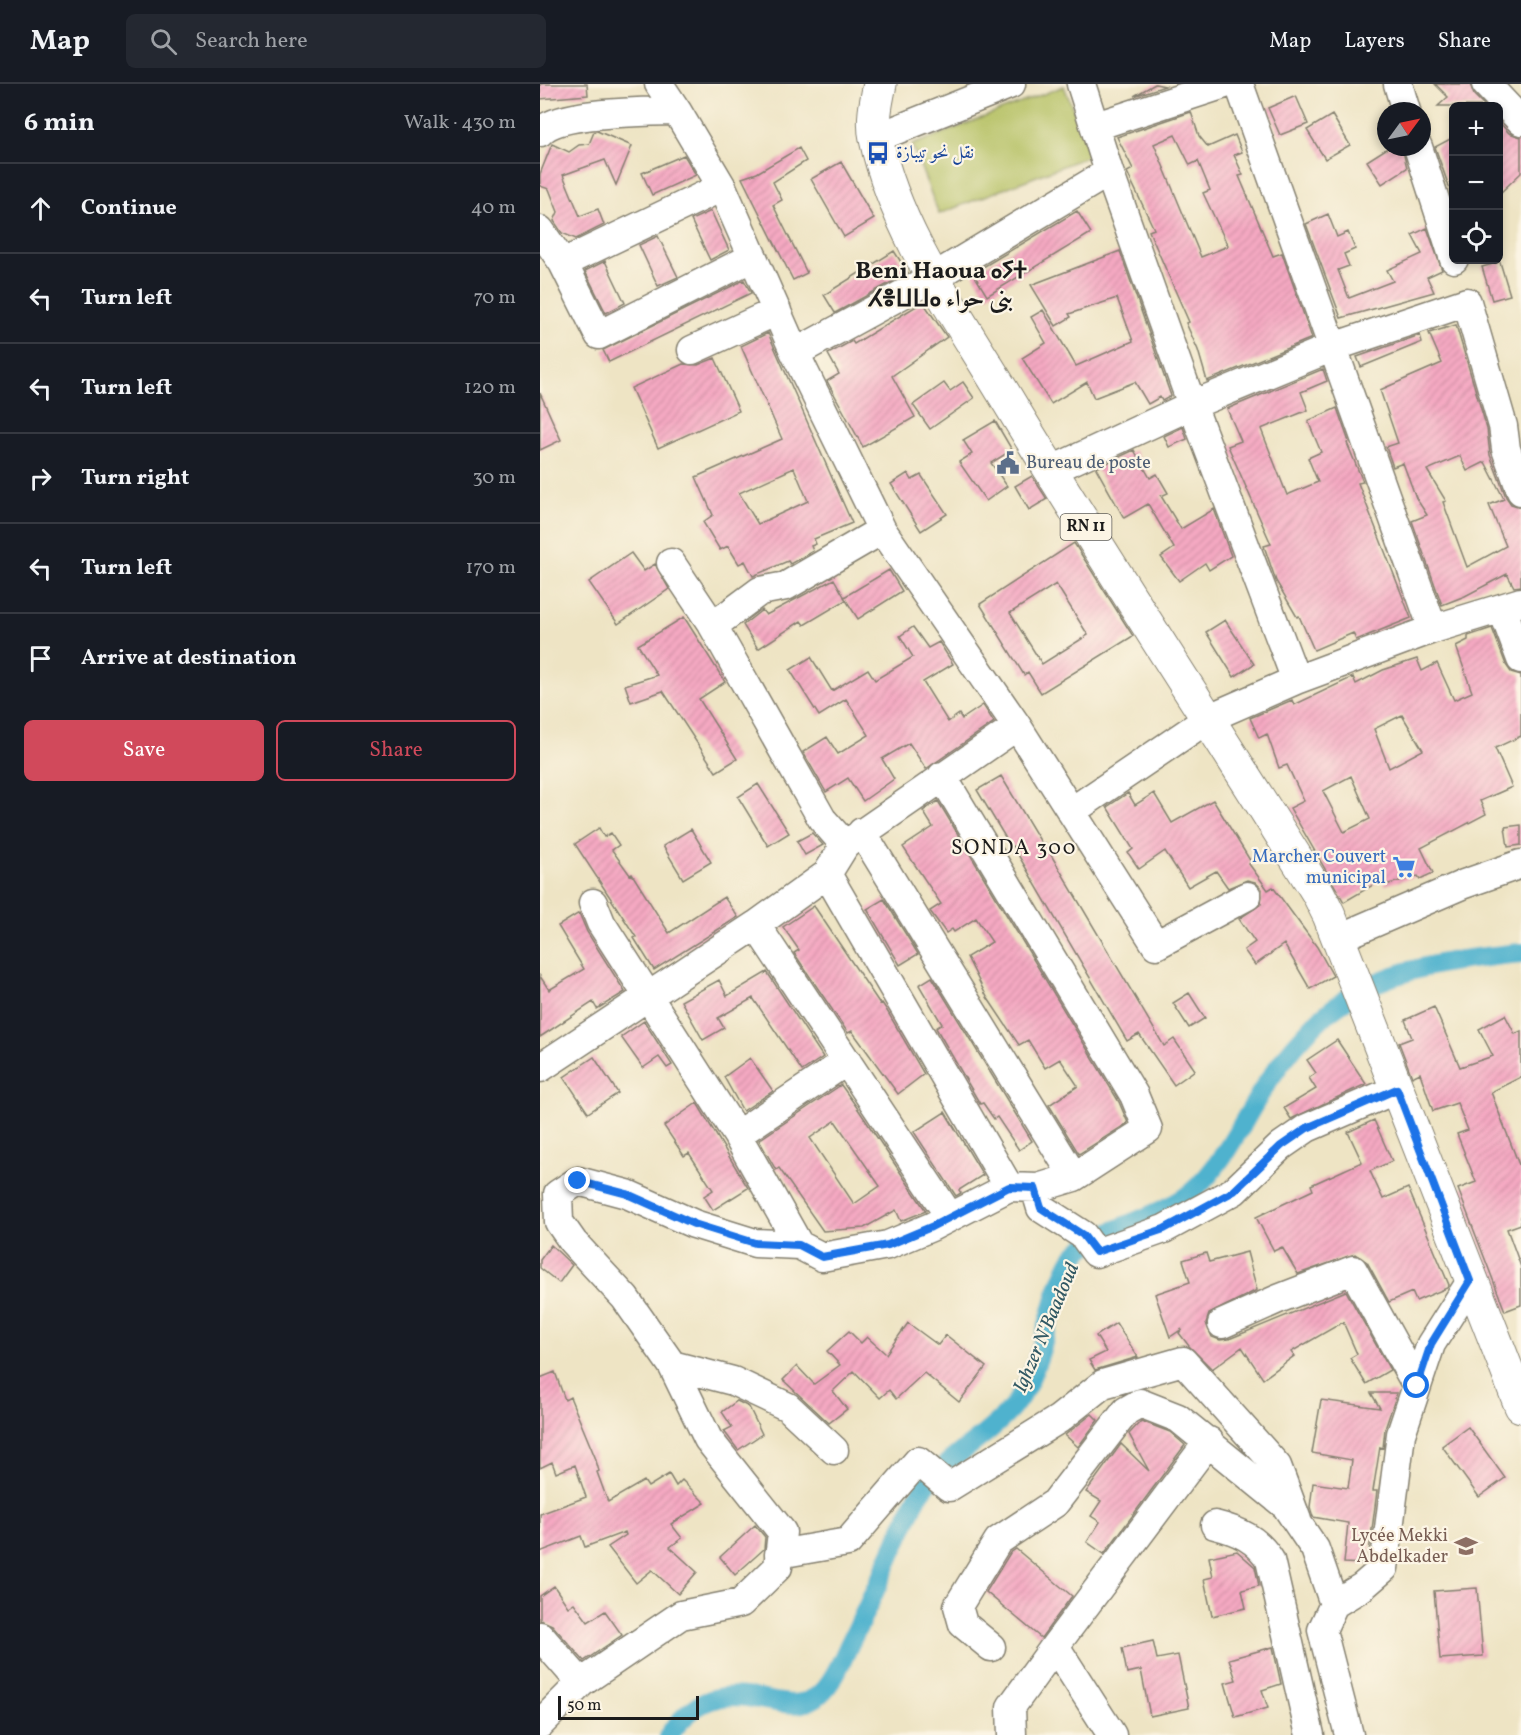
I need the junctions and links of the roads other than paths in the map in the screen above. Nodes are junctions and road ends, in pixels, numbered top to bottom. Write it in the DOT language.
graph roads {
  1 [pos="660,84"];
  2 [pos="880,84"];
  3 [pos="1011,84"];
  4 [pos="1080,84"];
  5 [pos="1225,84"];
  6 [pos="1239,84"];
  7 [pos="1398,84"];
  8 [pos="1486,84"];
  9 [pos="1403,102"];
  10 [pos="677,111"];
  11 [pos="1521,121"];
  12 [pos="1096,126"];
  13 [pos="540,132"];
  14 [pos="876,138"];
  15 [pos="1421,156"];
  16 [pos="1108,172"];
  17 [pos="722,187"];
  18 [pos="540,230"];
  19 [pos="1449,243"];
  20 [pos="753,257"];
  21 [pos="563,263"];
  22 [pos="1456,264"];
  23 [pos="934,277"];
  24 [pos="1467,302"];
  25 [pos="777,311"];
  26 [pos="1332,347"];
  27 [pos="692,350"];
  28 [pos="795,353"];
  29 [pos="1192,405"];
  30 [pos="1050,471"];
  31 [pos="1521,490"];
  32 [pos="882,530"];
  33 [pos="671,563"];
  34 [pos="1511,605"];
  35 [pos="713,626"];
  36 [pos="1433,629"];
  37 [pos="1521,659"];
  38 [pos="1296,680"];
  39 [pos="1209,718"];
  40 [pos="1017,726"];
  41 [pos="942,776"];
  42 [pos="1072,811"];
  43 [pos="854,839"];
  44 [pos="1521,864"];
  45 [pos="826,874"];
  46 [pos="1247,896"];
  47 [pos="593,903"];
  48 [pos="756,925"];
  49 [pos="1342,945"];
  50 [pos="648,996"];
  51 [pos="847,1061"];
  52 [pos="540,1068"];
  53 [pos="1397,1089"];
  54 [pos="737,1135"];
  55 [pos="1074,1177"];
  56 [pos="1022,1187"];
  57 [pos="950,1217"];
  58 [pos="799,1245"];
  59 [pos="1470,1281"];
  60 [pos="1222,1324"];
  61 [pos="672,1365"];
  62 [pos="1417,1386"];
  63 [pos="1521,1406"];
  64 [pos="1209,1441"];
  65 [pos="834,1450"];
  66 [pos="1297,1520"];
  67 [pos="1215,1525"];
  68 [pos="779,1554"];
  69 [pos="1334,1604"];
  70 [pos="540,1636"];
  71 [pos="1055,1646"];
  72 [pos="991,1647"];
  73 [pos="581,1683"];
  74 [pos="540,1724"];
  75 [pos="1012,1735"];
  76 [pos="1112,1735"];
  77 [pos="1310,1735"];
  78 [pos="1349,1735"];
  1 -- 10 [label="street"];
  2 -- 14 [label="main road, RN 11"];
  3 -- 14 [label="street"];
  4 -- 12 [label="street"];
  5 -- 12 [label="street"];
  6 -- 26 [label="street"];
  7 -- 9 [label="street"];
  8 -- 11 [label="street"];
  10 -- 13 [label="street"];
  10 -- 17 [label="street"];
  12 -- 16 [label="street"];
  14 -- 23 [label="main road, RN 11"];
  15 -- 19 [label="street"];
  16 -- 23 [label="street"];
  16 -- 29 [label="street"];
  17 -- 20 [label="street"];
  17 -- 21 [label="street"];
  18 -- 21 [label="street"];
  20 -- 21 [label="street"];
  20 -- 25 [label="street"];
  22 -- 24 [label="street"];
  23 -- 28 [label="street"];
  23 -- 30 [label="main road, RN 11"];
  24 -- 26 [label="street"];
  24 -- 31 [label="street"];
  25 -- 27 [label="street"];
  25 -- 28 [label="street"];
  26 -- 29 [label="street"];
  26 -- 36 [label="street"];
  28 -- 32 [label="street"];
  29 -- 30 [label="street"];
  29 -- 38 [label="street"];
  30 -- 39 [label="main road, RN 11"];
  32 -- 35 [label="street"];
  32 -- 40 [label="street"];
  33 -- 35 [label="street"];
  34 -- 36 [label="street"];
  34 -- 37 [label="street"];
  35 -- 43 [label="street"];
  36 -- 38 [label="street"];
  38 -- 39 [label="street"];
  39 -- 42 [label="street"];
  39 -- 49 [label="main road, RN 11"];
  40 -- 41 [label="street"];
  40 -- 42 [label="street"];
  41 -- 43 [label="street"];
  41 -- 55 [label="street"];
  42 -- 46 [label="street"];
  43 -- 45 [label="street"];
  43 -- 55 [label="street"];
  44 -- 49 [label="street"];
  45 -- 48 [label="street"];
  45 -- 56 [label="street"];
  47 -- 50 [label="street"];
  48 -- 50 [label="street"];
  48 -- 51 [label="street"];
  49 -- 53 [label="main road, RN 11"];
  50 -- 52 [label="street"];
  50 -- 54 [label="street"];
  51 -- 54 [label="street"];
  51 -- 57 [label="street"];
  53 -- 56 [label="street"];
  53 -- 59 [label="main road, RN 11"];
  54 -- 58 [label="street"];
  55 -- 56 [label="street"];
  56 -- 57 [label="street"];
  57 -- 58 [label="street"];
  58 -- 61 [label="street"];
  59 -- 62 [label="street"];
  59 -- 63 [label="main road, RN 11"];
  60 -- 62 [label="street"];
  61 -- 65 [label="street"];
  61 -- 68 [label="street"];
  62 -- 69 [label="street"];
  64 -- 66 [label="street"];
  64 -- 71 [label="street"];
  64 -- 72 [label="street"];
  66 -- 68 [label="street"];
  66 -- 69 [label="street"];
  67 -- 77 [label="street"];
  68 -- 73 [label="street"];
  69 -- 78 [label="street"];
  70 -- 73 [label="street"];
  71 -- 75 [label="street"];
  71 -- 76 [label="street"];
  73 -- 74 [label="street"];
}
